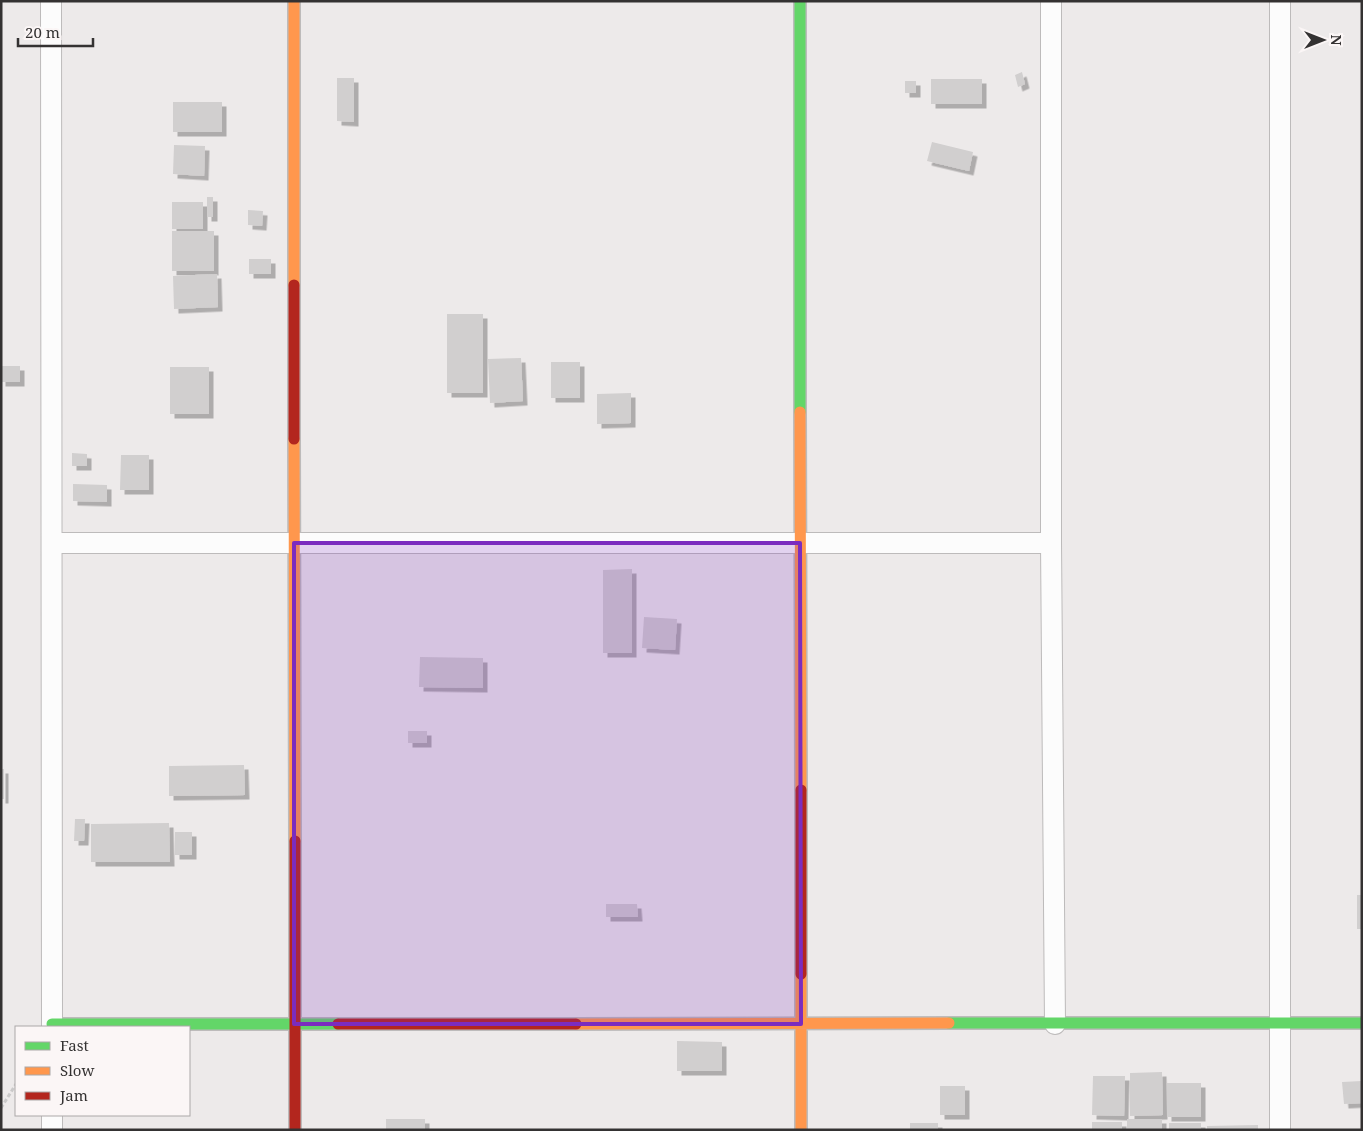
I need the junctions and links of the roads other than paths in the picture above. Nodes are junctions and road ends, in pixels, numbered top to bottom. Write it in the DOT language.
graph roads {
  1 [pos="51,1"];
  2 [pos="294,1"];
  3 [pos="800,1"];
  4 [pos="1051,1"];
  5 [pos="1280,1"];
  6 [pos="1051,542"];
  7 [pos="52,543"];
  8 [pos="294,543"];
  9 [pos="800,543"];
  10 [pos="1280,1023"];
  11 [pos="1362,1023"];
  12 [pos="294,1024"];
  13 [pos="801,1024"];
  14 [pos="1055,1024"];
  15 [pos="52,1026"];
  16 [pos="52,1116"];
  17 [pos="52,1130"];
  18 [pos="294,1130"];
  19 [pos="801,1130"];
  20 [pos="1280,1130"];
  1 -- 7 [label="street"];
  2 -- 8 [label="street"];
  3 -- 9 [label="street"];
  4 -- 6 [label="street"];
  5 -- 10 [label="street"];
  6 -- 9 [label="street"];
  6 -- 14 [label="street"];
  7 -- 8 [label="street"];
  7 -- 15 [label="street"];
  8 -- 9 [label="street"];
  8 -- 12 [label="street"];
  9 -- 13 [label="street"];
  10 -- 11 [label="street"];
  10 -- 14 [label="street"];
  10 -- 20 [label="street"];
  12 -- 13 [label="street"];
  12 -- 15 [label="street"];
  12 -- 18 [label="street"];
  13 -- 14 [label="street"];
  13 -- 19 [label="street"];
  16 -- 17 [label="street"];
}
